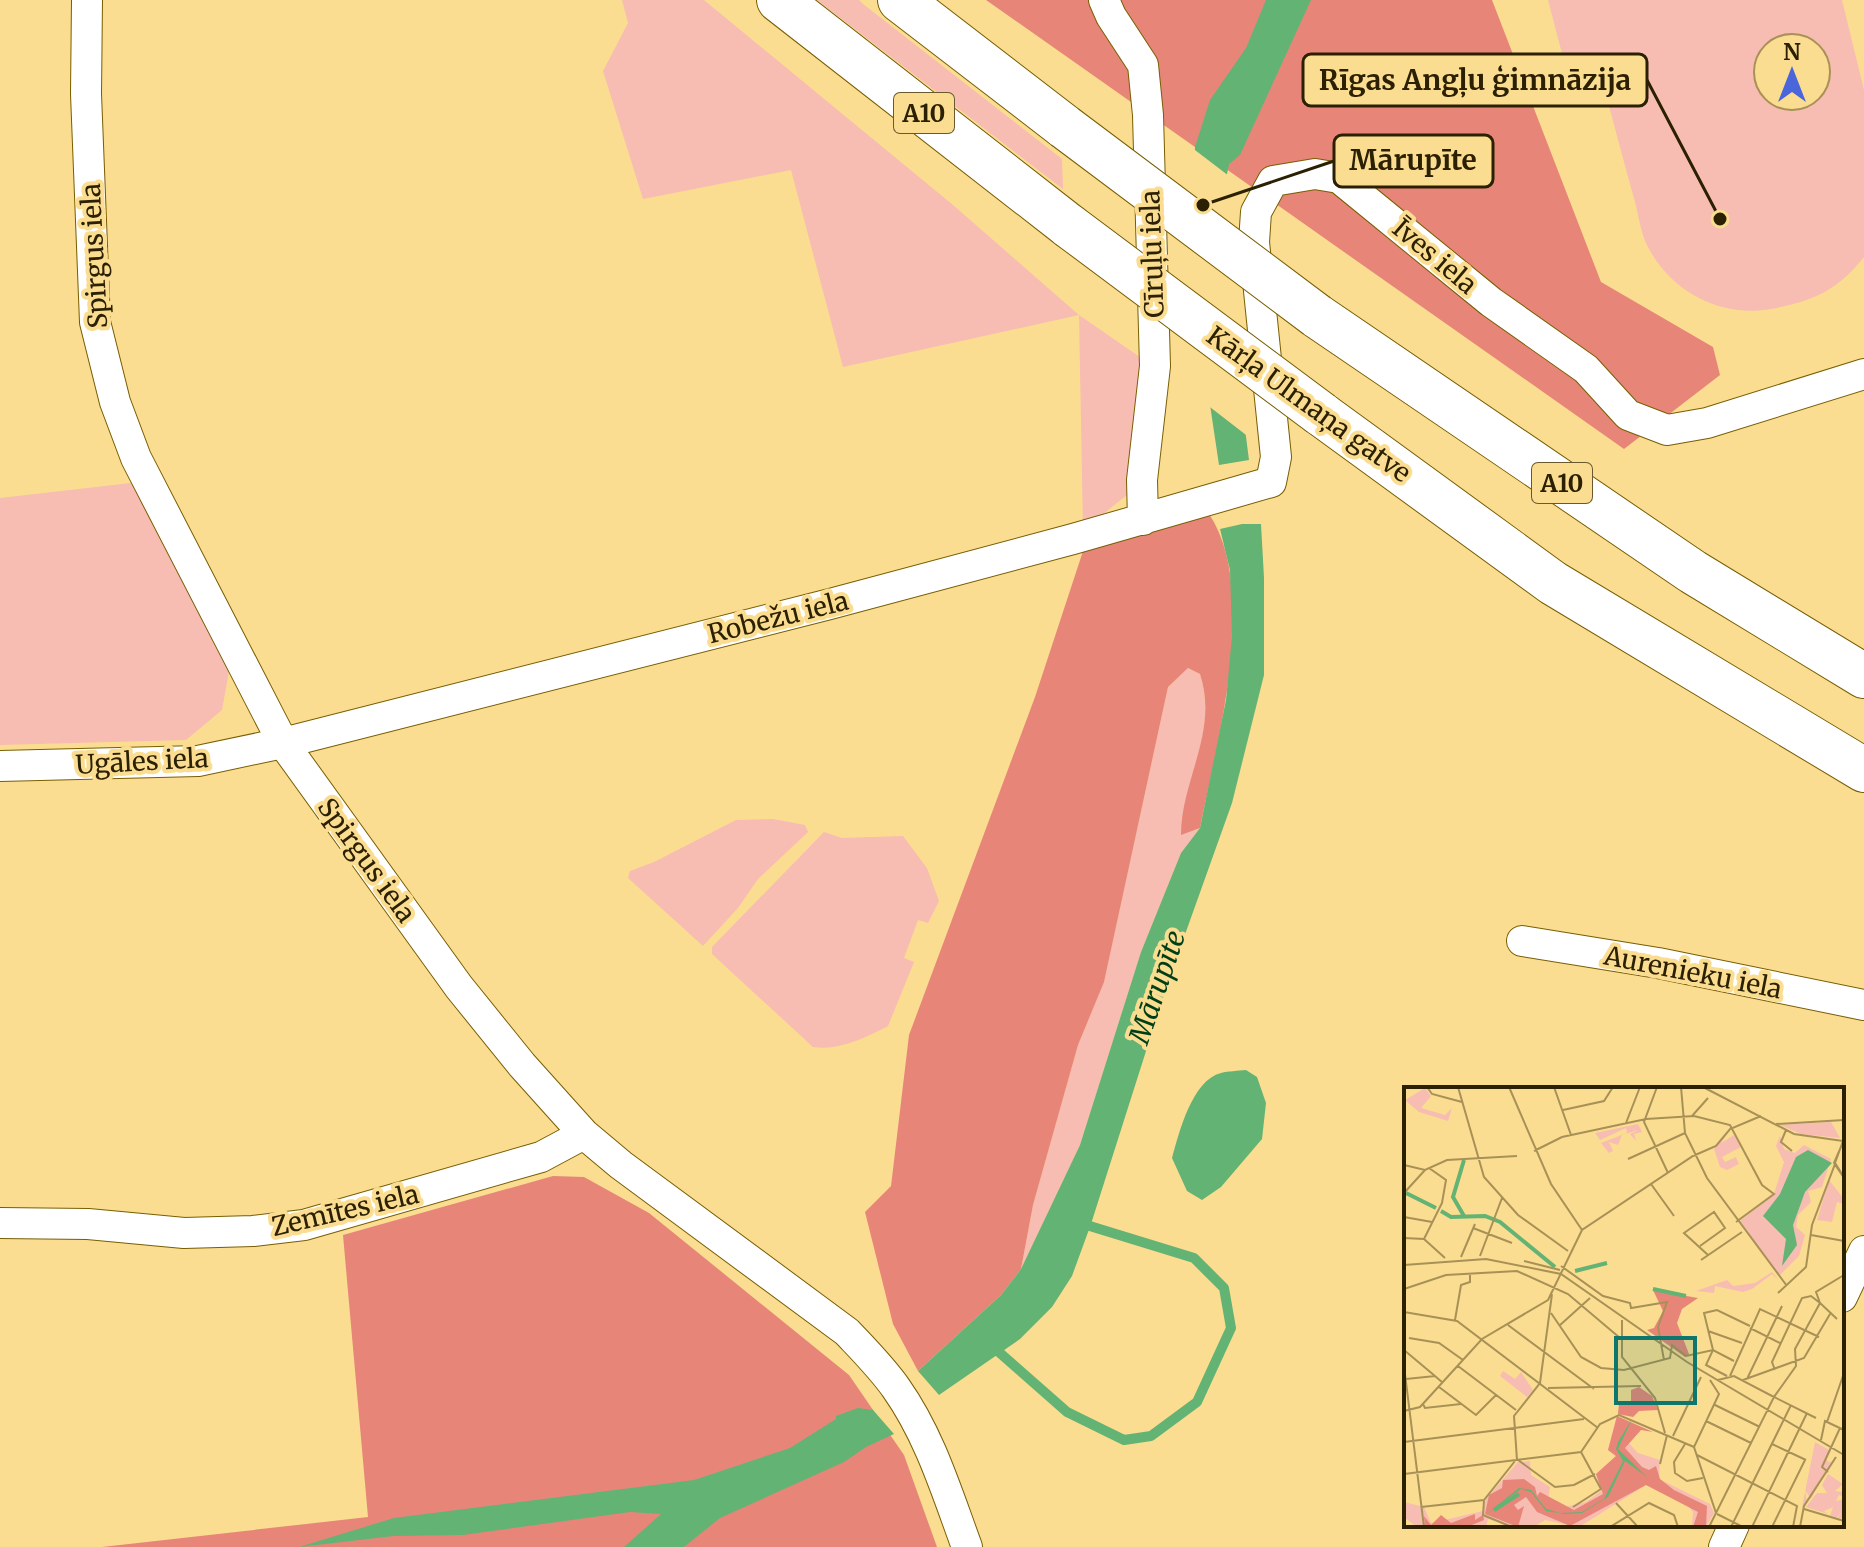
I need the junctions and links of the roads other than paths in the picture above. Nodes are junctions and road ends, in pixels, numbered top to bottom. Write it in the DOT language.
graph roads {
  1 [pos="87,0"];
  2 [pos="779,0"];
  3 [pos="900,0"];
  4 [pos="1104,0"];
  5 [pos="1864,374"];
  6 [pos="1271,482"];
  7 [pos="1143,520"];
  8 [pos="1864,676"];
  9 [pos="283,743"];
  10 [pos="0,766"];
  11 [pos="1864,770"];
  12 [pos="1522,941"];
  13 [pos="1864,1005"];
  14 [pos="584,1134"];
  15 [pos="0,1223"];
  16 [pos="1864,1251"];
  17 [pos="1844,1293"];
  18 [pos="1733,1527"];
  19 [pos="967,1547"];
  20 [pos="1724,1547"];
  1 -- 9 [label="street, Spirgus iela"];
  2 -- 11 [label="highway, Kārļa Ulmaņa gatve / A10, bridge"];
  3 -- 8 [label="highway, A10, bridge"];
  4 -- 7 [label="street, Cīruļu iela"];
  5 -- 6 [label="street, Īves iela"];
  6 -- 7 [label="street, Robežu iela"];
  7 -- 9 [label="street, Robežu iela"];
  9 -- 10 [label="street, Ugāles iela"];
  9 -- 14 [label="street, Spirgus iela"];
  12 -- 13 [label="street, Aurenieku iela"];
  14 -- 15 [label="street, Zemītes iela"];
  14 -- 19 [label="street, Spirgus iela"];
  16 -- 17 [label="street"];
  18 -- 20 [label="street"];
}
